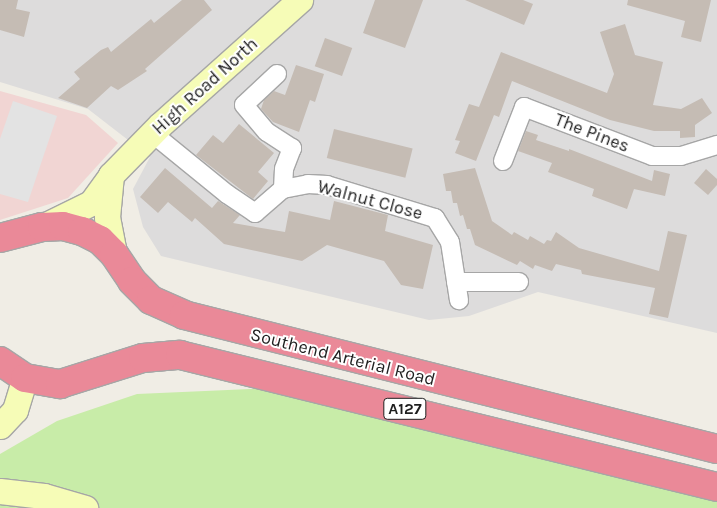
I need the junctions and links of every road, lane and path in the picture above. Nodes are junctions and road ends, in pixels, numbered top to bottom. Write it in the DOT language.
graph roads {
  1 [pos="300,0"];
  2 [pos="277,74"];
  3 [pos="152,133"];
  4 [pos="717,145"];
  5 [pos="503,161"];
  6 [pos="111,175"];
  7 [pos="283,189"];
  8 [pos="42,227"];
  9 [pos="0,238"];
  10 [pos="114,254"];
  11 [pos="519,282"];
  12 [pos="0,361"];
  13 [pos="26,378"];
  14 [pos="0,426"];
  15 [pos="717,449"];
  16 [pos="717,487"];
  17 [pos="0,491"];
  18 [pos="85,508"];
  1 -- 3 [label="street, High Road North"];
  2 -- 7 [label="street"];
  3 -- 6 [label="street, High Road North"];
  3 -- 7 [label="street, Walnut Close"];
  4 -- 5 [label="street, The Pines"];
  6 -- 8 [label="street, High Road North"];
  6 -- 10 [label="street"];
  7 -- 11 [label="street, Walnut Close"];
  8 -- 9 [label="highway, Southend Arterial Road / A127"];
  8 -- 10 [label="highway, Southend Arterial Road / A127"];
  10 -- 15 [label="highway, Southend Arterial Road / A127"];
  12 -- 13 [label="highway, Southend Arterial Road / A127"];
  13 -- 14 [label="street"];
  13 -- 16 [label="highway, Southend Arterial Road / A127"];
  17 -- 18 [label="street"];
}
